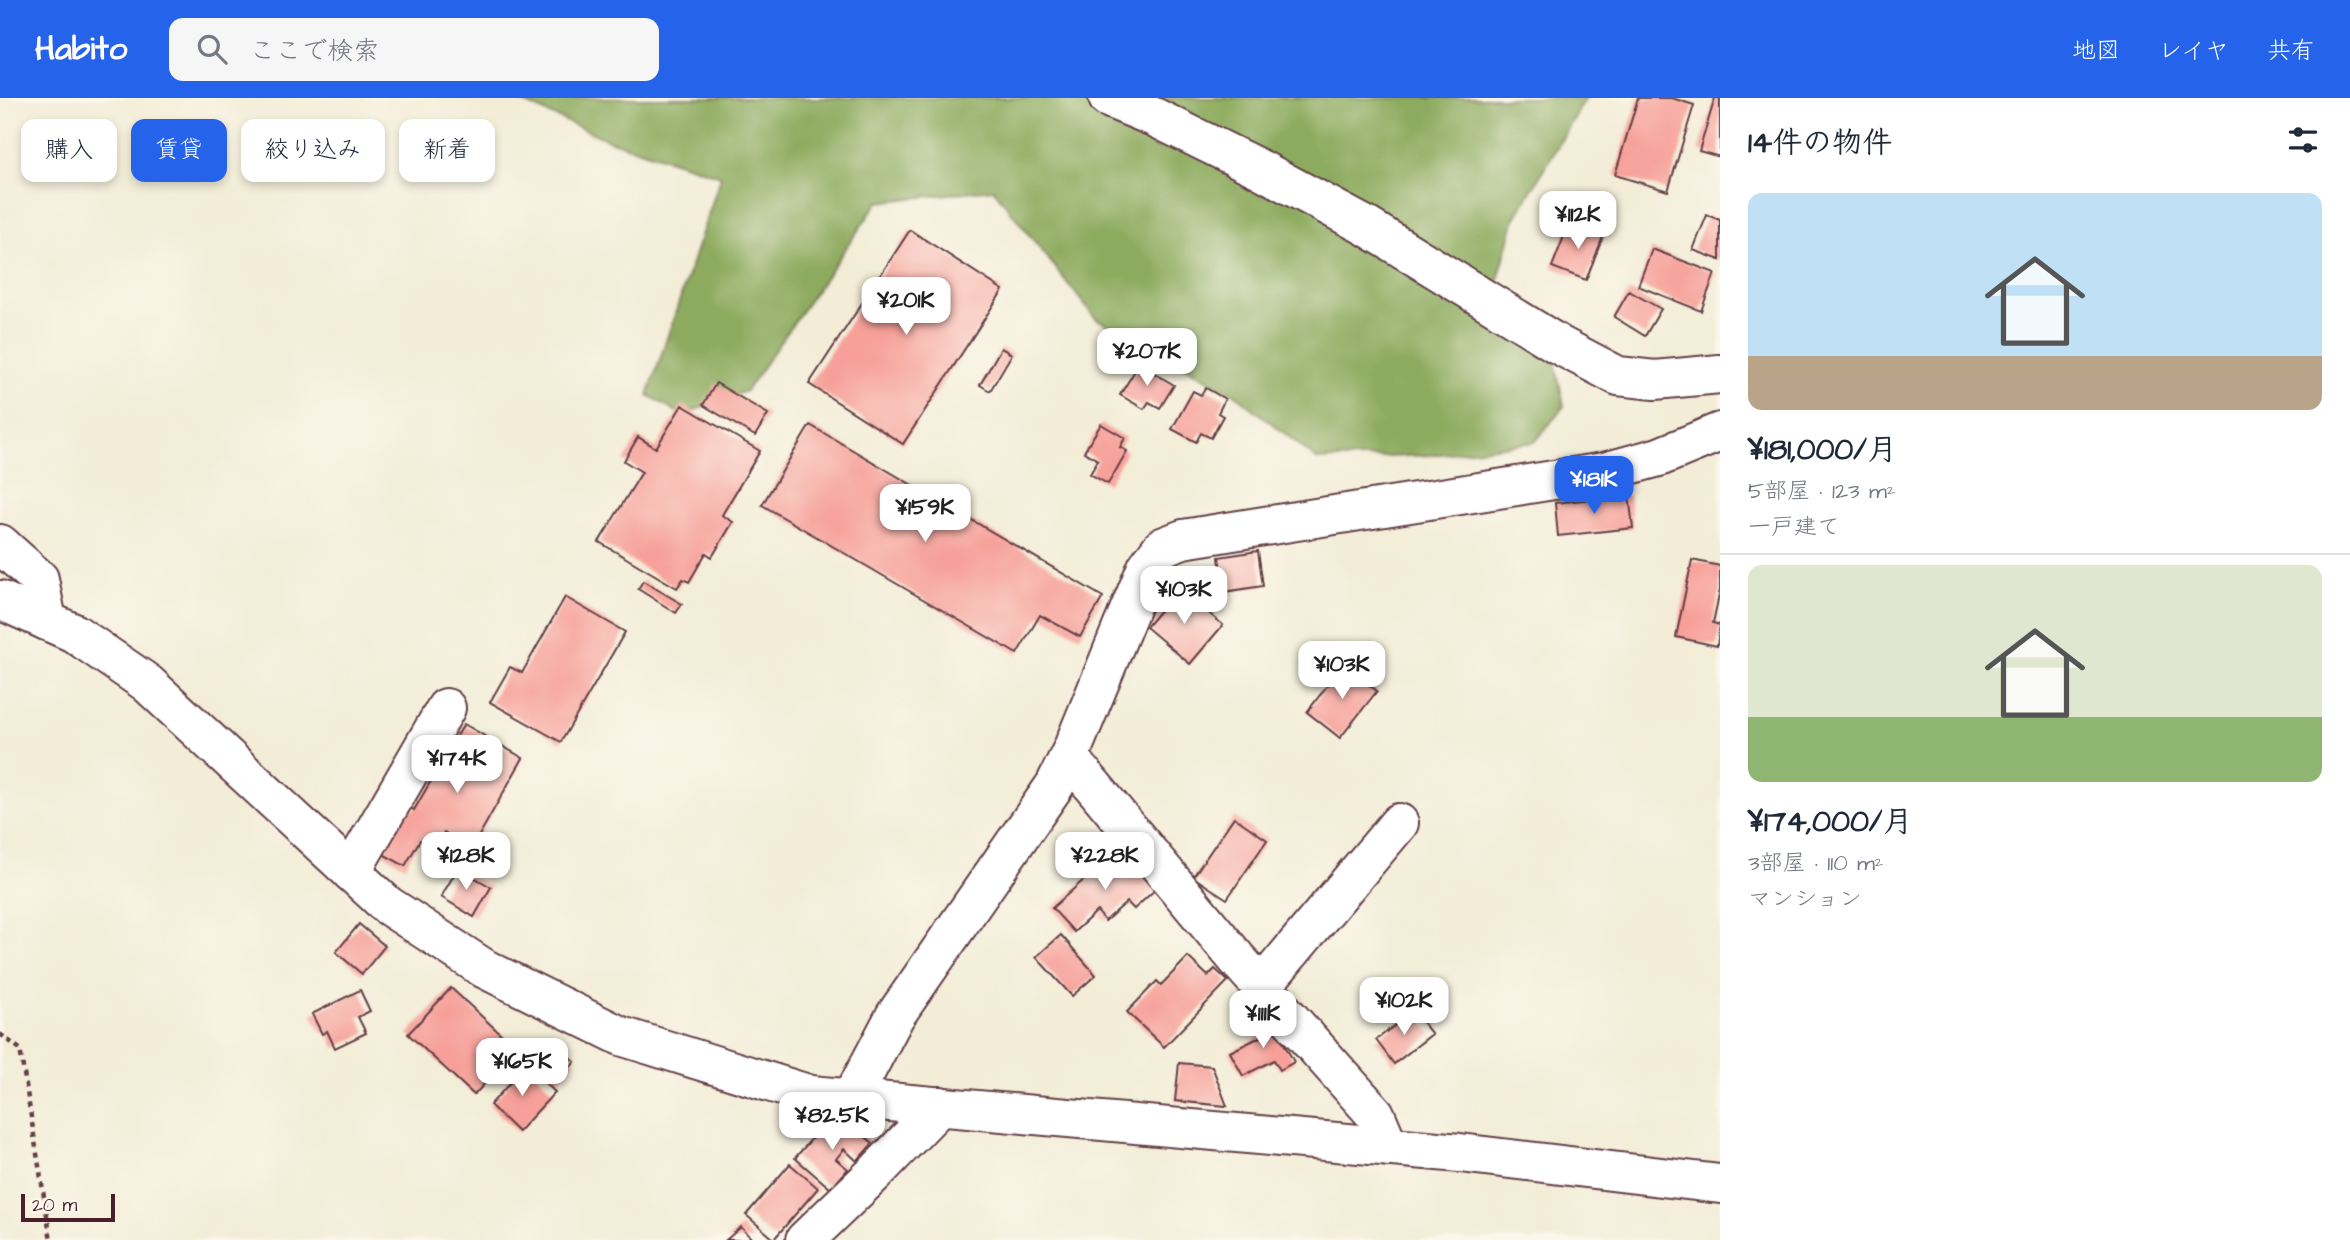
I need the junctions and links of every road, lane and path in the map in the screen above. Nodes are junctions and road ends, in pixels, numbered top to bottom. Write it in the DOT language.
graph roads {
  1 [pos="1108,98"];
  2 [pos="1720,374"];
  3 [pos="1720,432"];
  4 [pos="0,544"];
  5 [pos="0,600"];
  6 [pos="47,621"];
  7 [pos="446,708"];
  8 [pos="1069,757"];
  9 [pos="1399,823"];
  10 [pos="351,872"];
  11 [pos="1262,986"];
  12 [pos="0,1034"];
  13 [pos="852,1098"];
  14 [pos="940,1106"];
  15 [pos="1389,1147"];
  16 [pos="1720,1184"];
  17 [pos="51,1240"];
  18 [pos="806,1240"];
  1 -- 2 [label="street"];
  3 -- 8 [label="street"];
  4 -- 6 [label="street"];
  5 -- 6 [label="street"];
  6 -- 10 [label="street"];
  7 -- 10 [label="street"];
  8 -- 11 [label="street"];
  8 -- 13 [label="street"];
  9 -- 11 [label="street"];
  10 -- 13 [label="street"];
  11 -- 15 [label="street"];
  12 -- 17 [label="path"];
  13 -- 14 [label="street"];
  14 -- 15 [label="street"];
  14 -- 18 [label="street"];
  15 -- 16 [label="street"];
}
